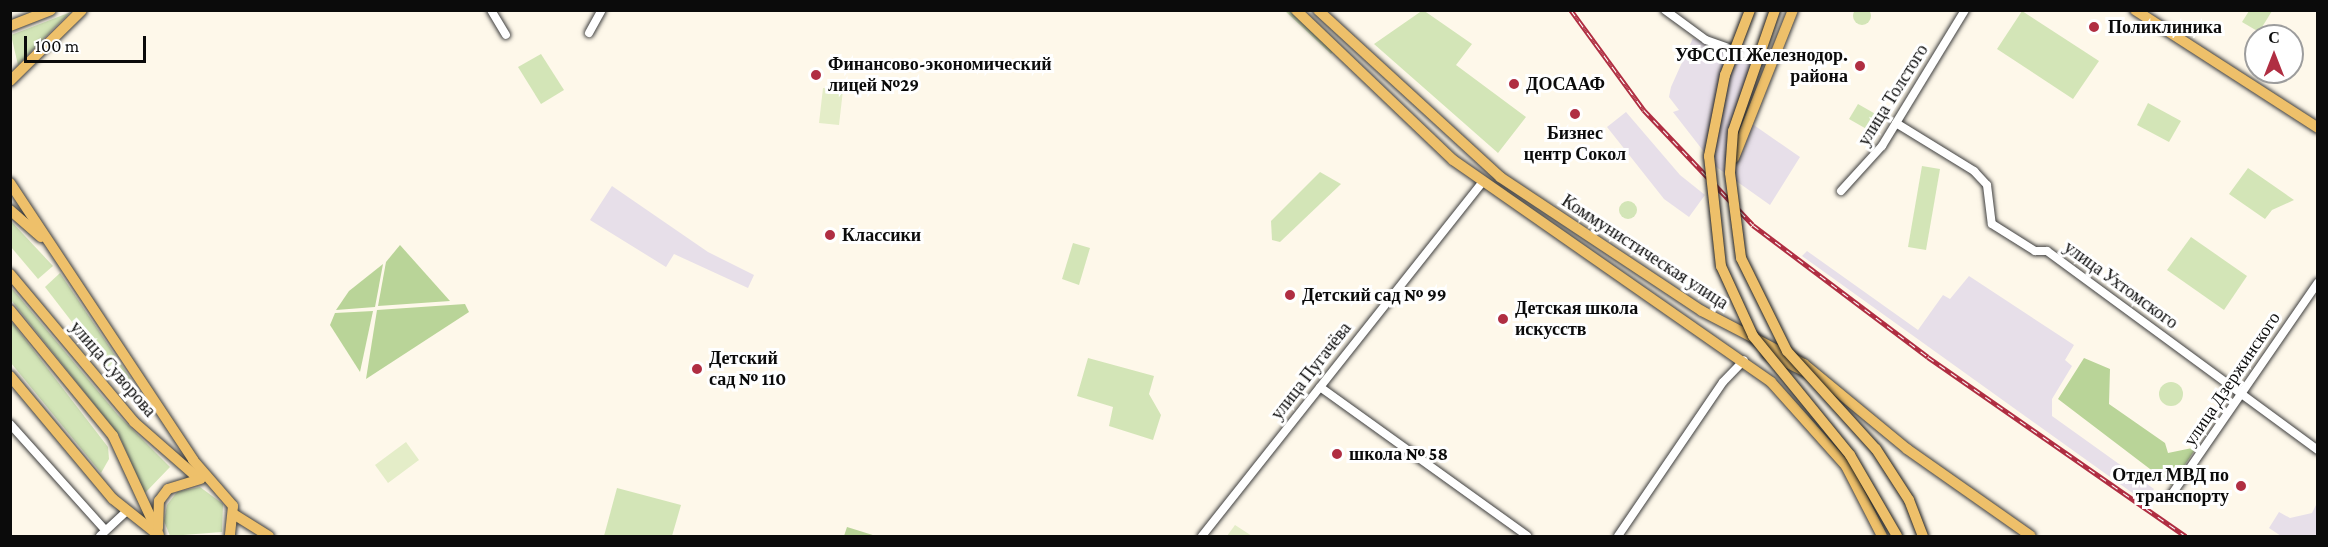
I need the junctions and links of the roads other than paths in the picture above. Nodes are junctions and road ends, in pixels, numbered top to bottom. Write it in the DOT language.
graph roads {
  1 [pos="51,10"];
  2 [pos="82,10"];
  3 [pos="491,10"];
  4 [pos="602,10"];
  5 [pos="1296,10"];
  6 [pos="1318,10"];
  7 [pos="1665,10"];
  8 [pos="1750,10"];
  9 [pos="1775,10"];
  10 [pos="1780,10"];
  11 [pos="1793,10"];
  12 [pos="1965,10"];
  13 [pos="2135,10"];
  14 [pos="10,26"];
  15 [pos="589,33"];
  16 [pos="506,35"];
  17 [pos="23,73"];
  18 [pos="10,81"];
  19 [pos="10,89"];
  20 [pos="1896,123"];
  21 [pos="2318,128"];
  22 [pos="1492,171"];
  23 [pos="1730,173"];
  24 [pos="1483,181"];
  25 [pos="10,183"];
  26 [pos="1841,191"];
  27 [pos="10,210"];
  28 [pos="55,250"];
  29 [pos="10,274"];
  30 [pos="2318,282"];
  31 [pos="10,310"];
  32 [pos="1716,320"];
  33 [pos="1773,356"];
  34 [pos="1744,360"];
  35 [pos="1756,370"];
  36 [pos="10,376"];
  37 [pos="1831,386"];
  38 [pos="1320,387"];
  39 [pos="2243,395"];
  40 [pos="11,426"];
  41 [pos="2318,450"];
  42 [pos="199,479"];
  43 [pos="212,482"];
  44 [pos="2172,494"];
  45 [pos="126,512"];
  46 [pos="235,515"];
  47 [pos="102,533"];
  48 [pos="160,536"];
  49 [pos="263,536"];
  50 [pos="230,537"];
  51 [pos="1202,537"];
  52 [pos="1527,537"];
  53 [pos="1618,537"];
  54 [pos="1882,537"];
  55 [pos="1896,537"];
  56 [pos="1923,537"];
  57 [pos="2031,537"];
  1 -- 14 [label="main road"];
  2 -- 17 [label="main road"];
  3 -- 16 [label="street"];
  4 -- 15 [label="street"];
  5 -- 24 [label="main road, Коммунистическая улица"];
  6 -- 22 [label="main road, Коммунистическая улица"];
  7 -- 10 [label="street"];
  8 -- 55 [label="main road, bridge"];
  9 -- 23 [label="main road, bridge"];
  11 -- 23 [label="main road, bridge"];
  12 -- 20 [label="street, улица Толстого"];
  13 -- 21 [label="main road"];
  17 -- 18 [label="main road"];
  17 -- 19 [label="main road"];
  20 -- 26 [label="street, улица Толстого"];
  20 -- 39 [label="street, улица Ухтомского"];
  22 -- 24 [label="main road, улица Пугачёва"];
  22 -- 32 [label="main road, Коммунистическая улица"];
  23 -- 56 [label="main road, bridge"];
  24 -- 34 [label="main road, Коммунистическая улица"];
  24 -- 38 [label="street, улица Пугачёва"];
  25 -- 28 [label="main road"];
  27 -- 28 [label="main road"];
  28 -- 43 [label="main road"];
  29 -- 42 [label="main road, улица Суворова"];
  30 -- 39 [label="street, улица Дзержинского"];
  31 -- 48 [label="main road"];
  32 -- 33 [label="main road"];
  32 -- 37 [label="main road, Коммунистическая улица"];
  33 -- 35 [label="main road"];
  33 -- 37 [label="main road"];
  34 -- 35 [label="main road, Коммунистическая улица"];
  34 -- 53 [label="street"];
  35 -- 54 [label="main road, Коммунистическая улица"];
  36 -- 45 [label="main road"];
  37 -- 57 [label="main road, Коммунистическая улица"];
  38 -- 51 [label="street, улица Пугачёва"];
  38 -- 52 [label="street"];
  39 -- 41 [label="street, улица Ухтомского"];
  39 -- 44 [label="street, улица Дзержинского"];
  40 -- 47 [label="street"];
  42 -- 43 [label="main road"];
  42 -- 48 [label="main road"];
  43 -- 46 [label="main road"];
  45 -- 47 [label="street"];
  45 -- 48 [label="main road"];
  46 -- 49 [label="main road"];
  46 -- 50 [label="main road"];
}
